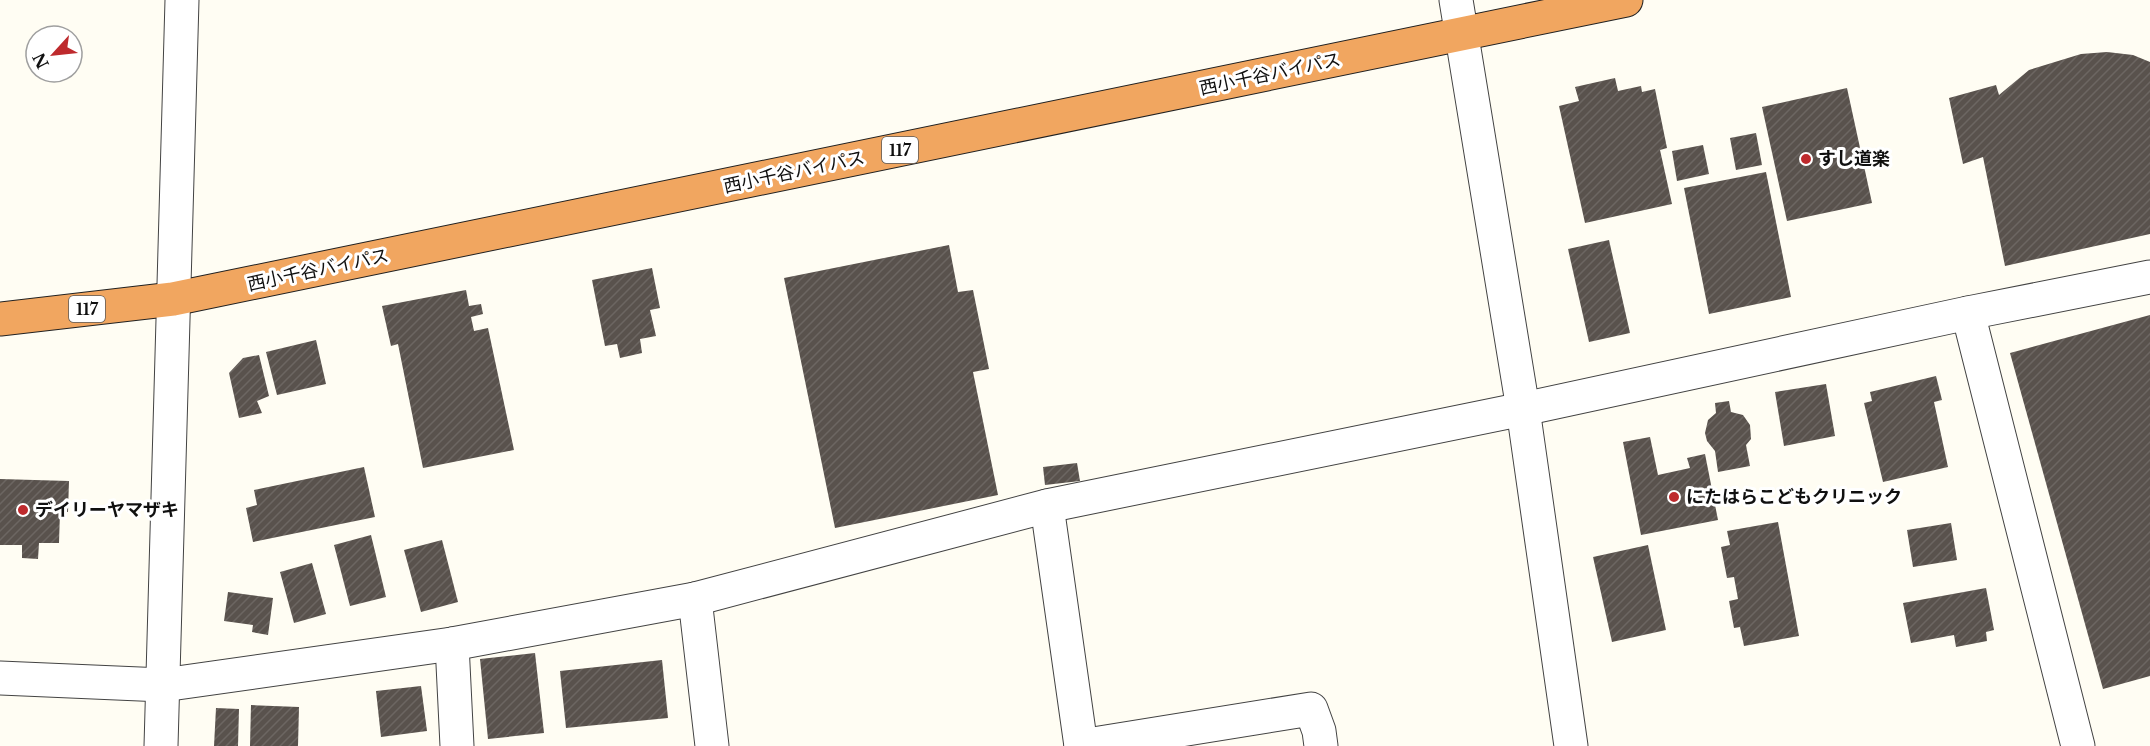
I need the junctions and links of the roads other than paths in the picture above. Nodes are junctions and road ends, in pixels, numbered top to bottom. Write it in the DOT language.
graph roads {
  1 [pos="182,0"];
  2 [pos="1456,0"];
  3 [pos="1626,0"];
  4 [pos="1463,34"];
  5 [pos="2150,277"];
  6 [pos="173,299"];
  7 [pos="1968,313"];
  8 [pos="0,319"];
  9 [pos="1523,409"];
  10 [pos="1047,506"];
  11 [pos="694,599"];
  12 [pos="452,644"];
  13 [pos="0,678"];
  14 [pos="163,686"];
  15 [pos="161,746"];
  16 [pos="457,746"];
  17 [pos="712,746"];
  18 [pos="1081,746"];
  19 [pos="1321,746"];
  20 [pos="1571,746"];
  21 [pos="2078,746"];
  1 -- 6 [label="street"];
  2 -- 4 [label="street"];
  3 -- 4 [label="highway, 西小千谷バイパス / 117"];
  4 -- 6 [label="highway, 西小千谷バイパス / 117"];
  4 -- 9 [label="street"];
  5 -- 7 [label="street"];
  6 -- 8 [label="highway, 117"];
  6 -- 14 [label="street"];
  7 -- 9 [label="street"];
  7 -- 21 [label="street"];
  9 -- 10 [label="street"];
  9 -- 20 [label="street"];
  10 -- 11 [label="street"];
  10 -- 18 [label="street"];
  11 -- 12 [label="street"];
  11 -- 17 [label="street"];
  12 -- 14 [label="street"];
  12 -- 16 [label="street"];
  13 -- 14 [label="street"];
  14 -- 15 [label="street"];
  18 -- 19 [label="street"];
}
